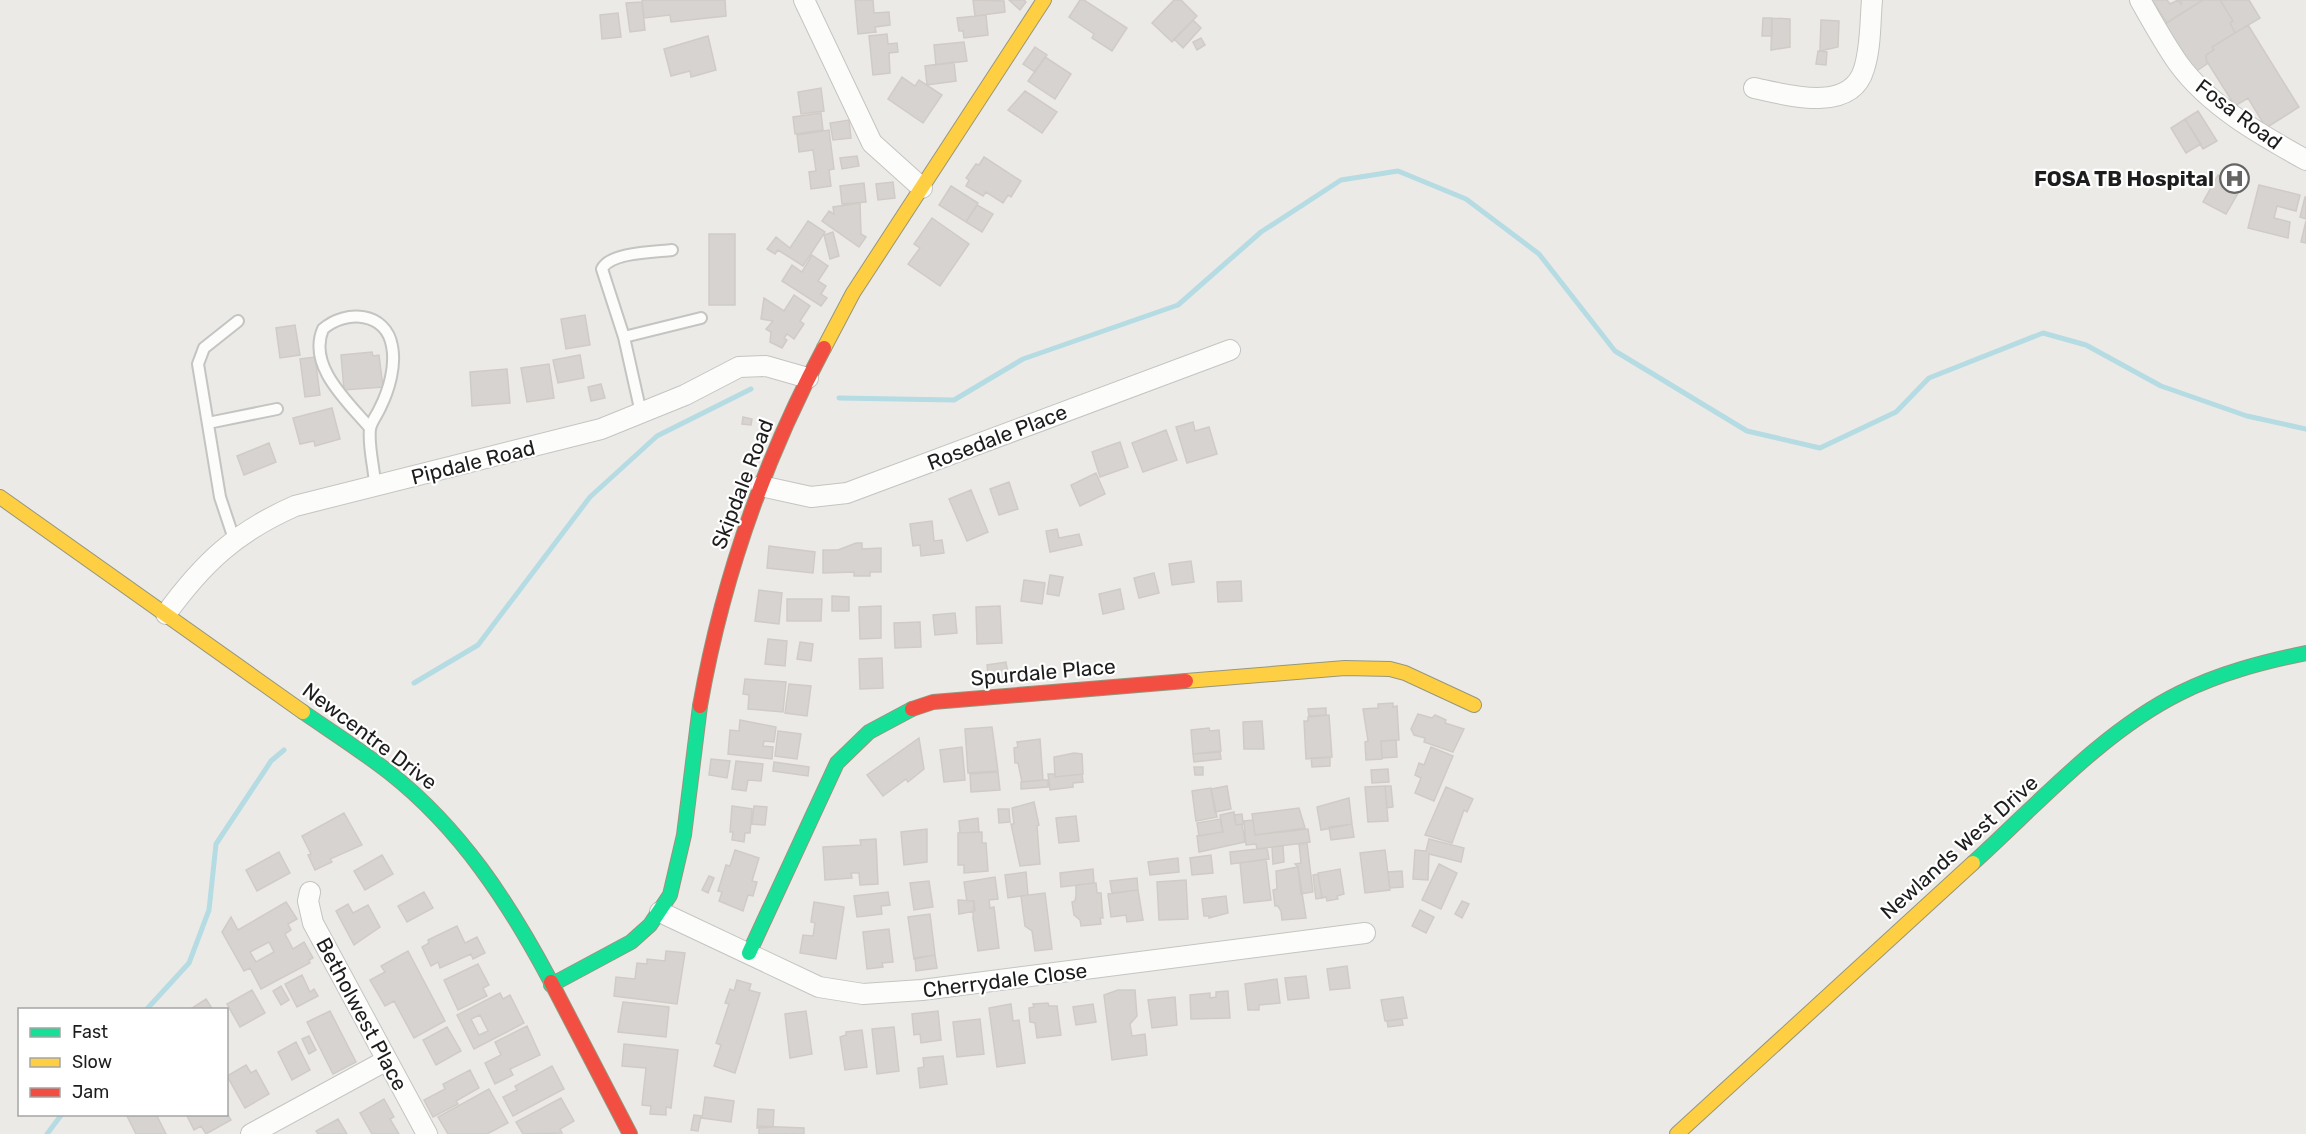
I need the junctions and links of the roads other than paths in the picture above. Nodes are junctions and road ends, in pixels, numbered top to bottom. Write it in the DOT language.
graph roads {
  1 [pos="804,0"];
  2 [pos="1044,0"];
  3 [pos="1872,0"];
  4 [pos="2140,0"];
  5 [pos="1754,88"];
  6 [pos="2306,160"];
  7 [pos="922,188"];
  8 [pos="672,250"];
  9 [pos="701,318"];
  10 [pos="238,321"];
  11 [pos="624,337"];
  12 [pos="1230,350"];
  13 [pos="808,378"];
  14 [pos="276,409"];
  15 [pos="641,413"];
  16 [pos="208,423"];
  17 [pos="370,428"];
  18 [pos="375,484"];
  19 [pos="761,486"];
  20 [pos="0,497"];
  21 [pos="234,540"];
  22 [pos="166,614"];
  23 [pos="2306,653"];
  24 [pos="1474,705"];
  25 [pos="310,892"];
  26 [pos="660,912"];
  27 [pos="1365,933"];
  28 [pos="749,953"];
  29 [pos="551,986"];
  30 [pos="387,1060"];
  31 [pos="622,1131"];
  32 [pos="251,1134"];
  33 [pos="426,1134"];
  34 [pos="1677,1134"];
  1 -- 7 [label="street"];
  2 -- 7 [label="street, Skipdale Road"];
  3 -- 5 [label="street"];
  4 -- 6 [label="street, Fosa Road"];
  7 -- 13 [label="street, Skipdale Road"];
  8 -- 11 [label="lane"];
  9 -- 11 [label="lane"];
  10 -- 16 [label="lane"];
  11 -- 15 [label="lane"];
  12 -- 19 [label="street, Rosedale Place"];
  13 -- 15 [label="street, Pipdale Road"];
  13 -- 19 [label="street, Skipdale Road"];
  14 -- 16 [label="lane"];
  15 -- 18 [label="street, Pipdale Road"];
  16 -- 21 [label="lane"];
  17 -- 17 [label="lane"];
  17 -- 18 [label="lane"];
  18 -- 21 [label="street, Pipdale Road"];
  19 -- 26 [label="street, Skipdale Road"];
  20 -- 22 [label="street, Newcentre Drive"];
  21 -- 22 [label="street, Pipdale Road"];
  22 -- 29 [label="street, Newcentre Drive"];
  23 -- 34 [label="street, Newlands West Drive"];
  24 -- 28 [label="street, Spurdale Place"];
  25 -- 30 [label="street, Betholwest Place"];
  26 -- 28 [label="street, Cherrydale Close"];
  26 -- 29 [label="street, Skipdale Road"];
  27 -- 28 [label="street, Cherrydale Close"];
  29 -- 31 [label="street, Newcentre Drive"];
  30 -- 32 [label="street"];
  30 -- 33 [label="street, Betholwest Place"];
}
